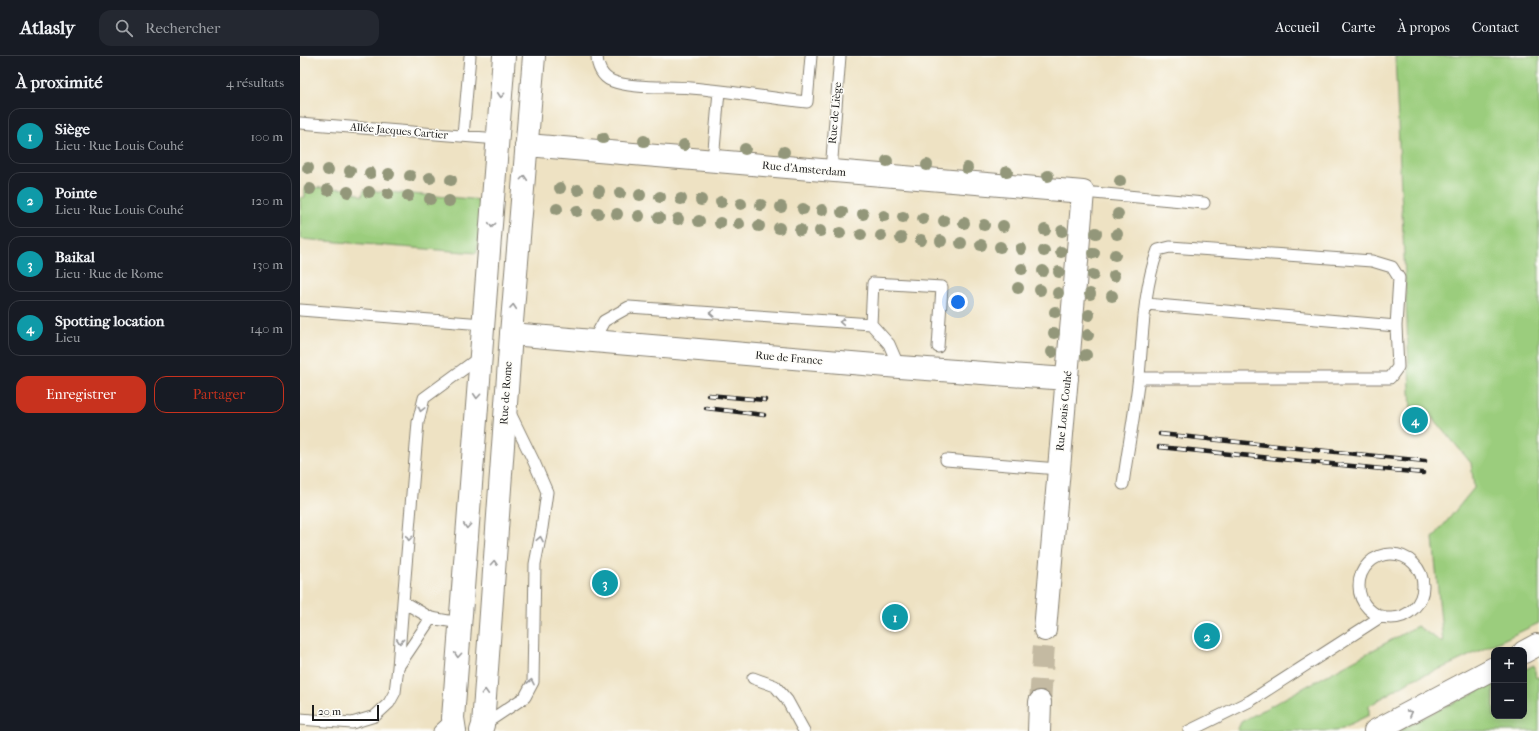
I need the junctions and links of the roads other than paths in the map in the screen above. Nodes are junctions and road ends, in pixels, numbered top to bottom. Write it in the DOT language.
graph roads {
  1 [pos="470,56"];
  2 [pos="504,56"];
  3 [pos="534,56"];
  4 [pos="598,56"];
  5 [pos="811,56"];
  6 [pos="840,56"];
  7 [pos="719,91"];
  8 [pos="300,123"];
  9 [pos="463,136"];
  10 [pos="498,139"];
  11 [pos="526,146"];
  12 [pos="713,161"];
  13 [pos="831,171"];
  14 [pos="1083,192"];
  15 [pos="1204,203"];
  16 [pos="1146,304"];
  17 [pos="300,310"];
  18 [pos="483,324"];
  19 [pos="871,324"];
  20 [pos="1396,326"];
  21 [pos="511,334"];
  22 [pos="593,341"];
  23 [pos="938,347"];
  24 [pos="480,357"];
  25 [pos="898,367"];
  26 [pos="1138,378"];
  27 [pos="1067,379"];
  28 [pos="506,405"];
  29 [pos="946,460"];
  30 [pos="1058,469"];
  31 [pos="1123,484"];
  32 [pos="403,602"];
  33 [pos="1382,616"];
  34 [pos="431,618"];
  35 [pos="460,623"];
  36 [pos="1045,630"];
  37 [pos="398,667"];
  38 [pos="1491,670"];
  39 [pos="753,678"];
  40 [pos="1040,702"];
  41 [pos="300,719"];
  42 [pos="449,727"];
  43 [pos="482,728"];
  44 [pos="804,731"];
  45 [pos="1038,731"];
  46 [pos="1189,731"];
  47 [pos="1375,731"];
  1 -- 9 [label="lane"];
  2 -- 10 [label="street, one-way"];
  3 -- 11 [label="street, Rue de Rome"];
  4 -- 7 [label="lane"];
  5 -- 7 [label="lane"];
  6 -- 13 [label="lane, Rue de Liège"];
  7 -- 12 [label="lane"];
  8 -- 9 [label="lane, Allée Jacques Cartier"];
  9 -- 10 [label="lane, Allée Jacques Cartier"];
  10 -- 18 [label="street, one-way"];
  11 -- 12 [label="street, Rue d'Amsterdam"];
  21 -- 11 [label="street, Rue de Rome, one-way"];
  12 -- 13 [label="street, Rue d'Amsterdam"];
  13 -- 14 [label="street, Rue d'Amsterdam"];
  14 -- 15 [label="lane"];
  14 -- 27 [label="street, Rue Louis Couhé"];
  16 -- 20 [label="lane"];
  16 -- 20 [label="lane"];
  16 -- 26 [label="lane"];
  17 -- 18 [label="lane"];
  18 -- 24 [label="street"];
  19 -- 22 [label="lane, one-way"];
  19 -- 23 [label="lane"];
  19 -- 25 [label="lane"];
  20 -- 26 [label="lane"];
  21 -- 22 [label="street, Rue de France"];
  21 -- 28 [label="street, Rue de Rome"];
  22 -- 25 [label="street, Rue de France"];
  24 -- 32 [label="lane, one-way"];
  24 -- 35 [label="street, one-way"];
  25 -- 27 [label="street, Rue de France"];
  26 -- 31 [label="lane"];
  27 -- 30 [label="street, Rue Louis Couhé"];
  43 -- 28 [label="street, Rue de Rome, one-way"];
  43 -- 28 [label="lane, one-way"];
  29 -- 30 [label="lane"];
  30 -- 36 [label="street, Rue Louis Couhé"];
  32 -- 34 [label="lane"];
  32 -- 37 [label="lane, one-way"];
  33 -- 33 [label="lane"];
  33 -- 46 [label="lane"];
  34 -- 35 [label="lane"];
  34 -- 37 [label="lane"];
  35 -- 42 [label="street, one-way"];
  37 -- 41 [label="lane"];
  47 -- 38 [label="street, one-way"];
  39 -- 44 [label="lane"];
  40 -- 45 [label="street"];
}
